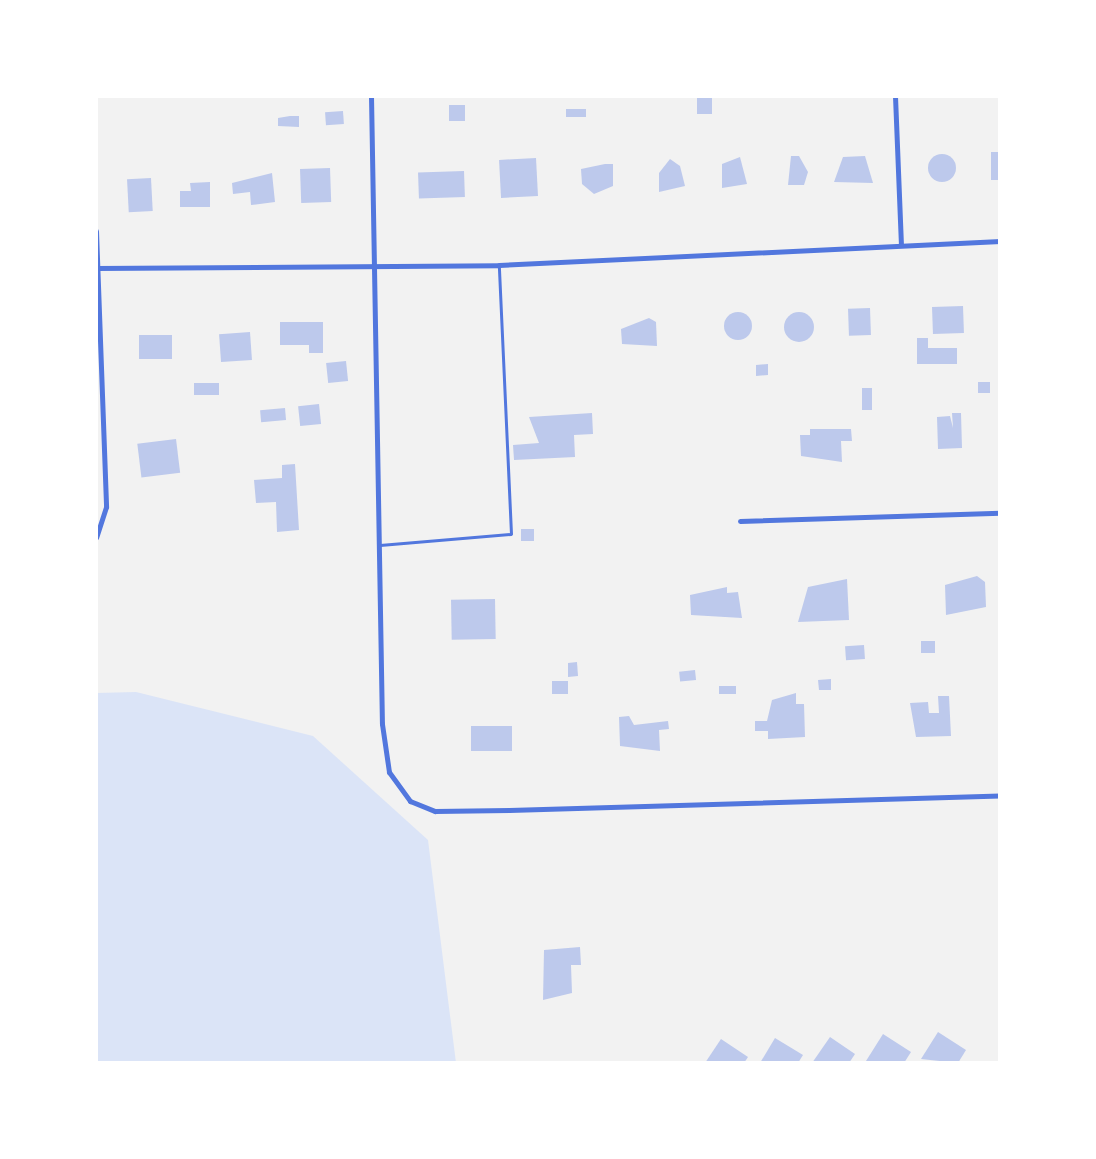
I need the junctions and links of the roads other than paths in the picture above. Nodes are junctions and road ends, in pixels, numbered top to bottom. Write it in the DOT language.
graph roads {
  1 [pos="371,96"];
  2 [pos="895,96"];
  3 [pos="96,231"];
  4 [pos="1000,241"];
  5 [pos="901,246"];
  6 [pos="378,265"];
  7 [pos="499,265"];
  8 [pos="98,267"];
  9 [pos="1000,513"];
  10 [pos="740,521"];
  11 [pos="96,537"];
  12 [pos="380,545"];
  13 [pos="1000,795"];
  1 -- 6 [label="street"];
  2 -- 5 [label="street"];
  3 -- 8 [label="street"];
  4 -- 5 [label="street"];
  5 -- 7 [label="street"];
  6 -- 7 [label="street"];
  6 -- 8 [label="street"];
  6 -- 12 [label="street"];
  7 -- 12 [label="lane"];
  8 -- 11 [label="street"];
  9 -- 10 [label="street"];
  12 -- 13 [label="street"];
}
